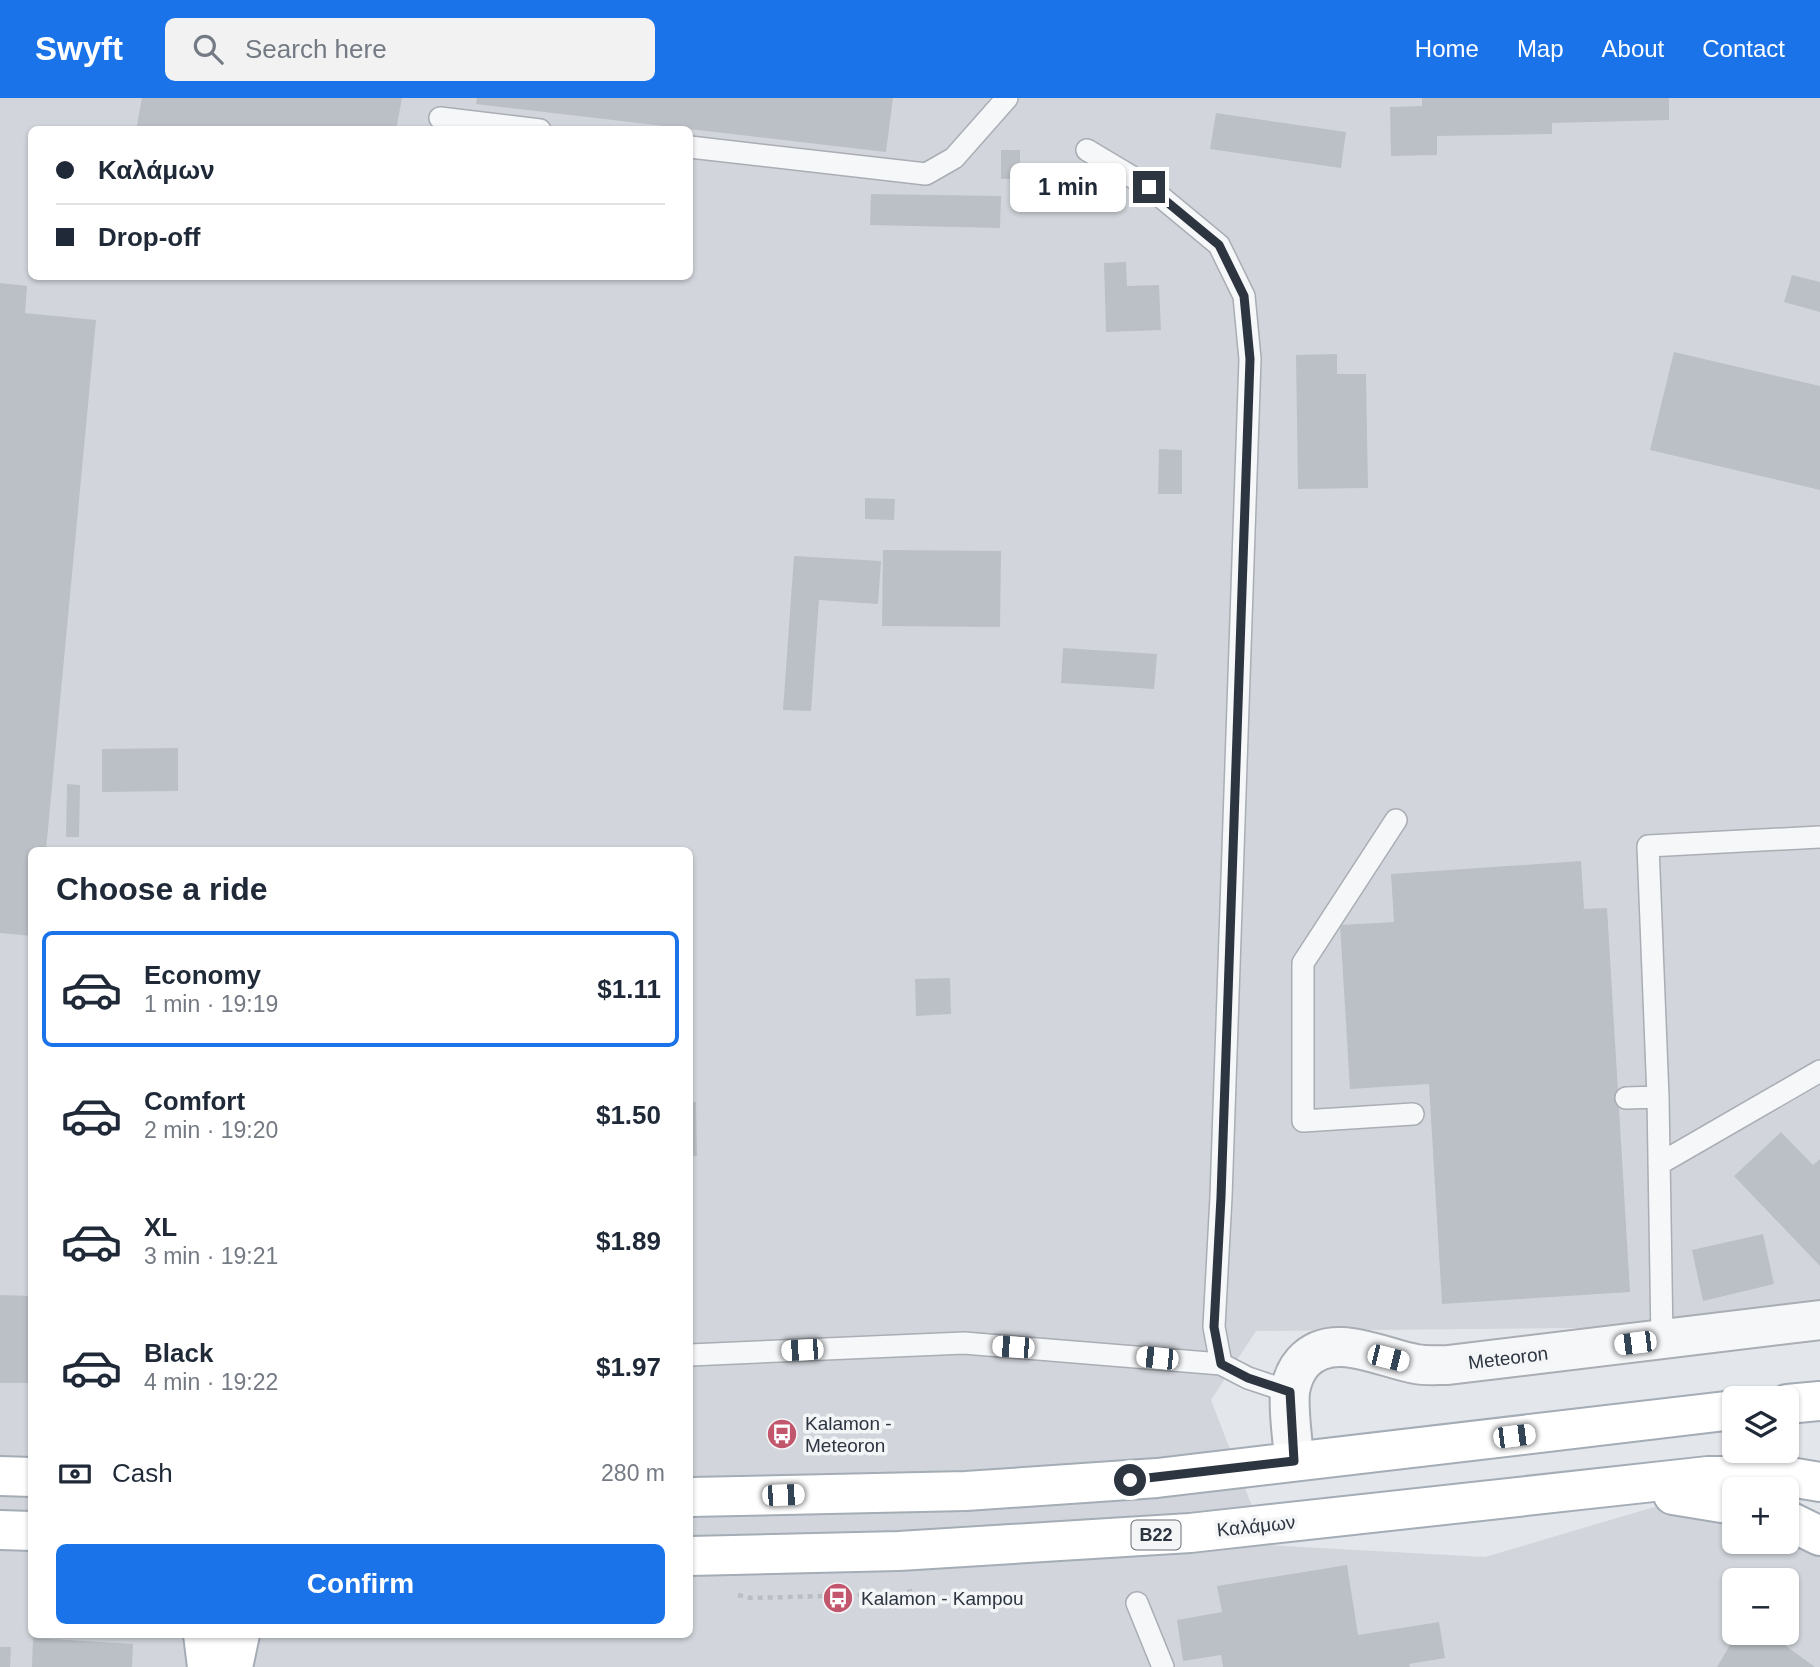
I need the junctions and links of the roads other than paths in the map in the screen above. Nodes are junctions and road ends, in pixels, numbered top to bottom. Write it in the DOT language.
graph roads {
  1 [pos="1007,98"];
  2 [pos="440,118"];
  3 [pos="507,126"];
  4 [pos="693,147"];
  5 [pos="1087,150"];
  6 [pos="1396,820"];
  7 [pos="1820,837"];
  8 [pos="1820,1071"];
  9 [pos="1658,1097"];
  10 [pos="1626,1098"];
  11 [pos="1413,1114"];
  12 [pos="1659,1164"];
  13 [pos="1820,1320"];
  14 [pos="1662,1339"];
  15 [pos="693,1355"];
  16 [pos="1221,1364"];
  17 [pos="1290,1392"];
  18 [pos="1820,1401"];
  19 [pos="1799,1403"];
  20 [pos="1722,1411"];
  21 [pos="1294,1461"];
  22 [pos="0,1476"];
  23 [pos="28,1477"];
  24 [pos="1820,1482"];
  25 [pos="1620,1486"];
  26 [pos="693,1497"];
  27 [pos="1722,1503"];
  28 [pos="1799,1526"];
  29 [pos="0,1530"];
  30 [pos="28,1531"];
  31 [pos="1820,1536"];
  32 [pos="693,1556"];
  33 [pos="1137,1603"];
  34 [pos="203,1638"];
  35 [pos="239,1638"];
  36 [pos="207,1667"];
  37 [pos="233,1667"];
  38 [pos="1163,1667"];
  1 -- 4 [label="lane"];
  2 -- 3 [label="lane"];
  5 -- 16 [label="lane"];
  6 -- 11 [label="lane"];
  7 -- 9 [label="lane"];
  8 -- 12 [label="lane"];
  9 -- 10 [label="lane"];
  9 -- 12 [label="lane"];
  12 -- 14 [label="lane"];
  13 -- 14 [label="street, Meteoron"];
  14 -- 17 [label="street, Meteoron"];
  15 -- 16 [label="lane"];
  16 -- 17 [label="lane"];
  17 -- 21 [label="street, Meteoron"];
  18 -- 19 [label="main road"];
  20 -- 21 [label="main road"];
  21 -- 26 [label="main road"];
  22 -- 23 [label="main road"];
  24 -- 25 [label="main road, Καλάμων / B22"];
  25 -- 27 [label="main road"];
  25 -- 32 [label="main road, Καλάμων / B22"];
  28 -- 31 [label="main road"];
  29 -- 30 [label="main road"];
  33 -- 38 [label="lane"];
  34 -- 36 [label="main road"];
  35 -- 37 [label="main road"];
}
